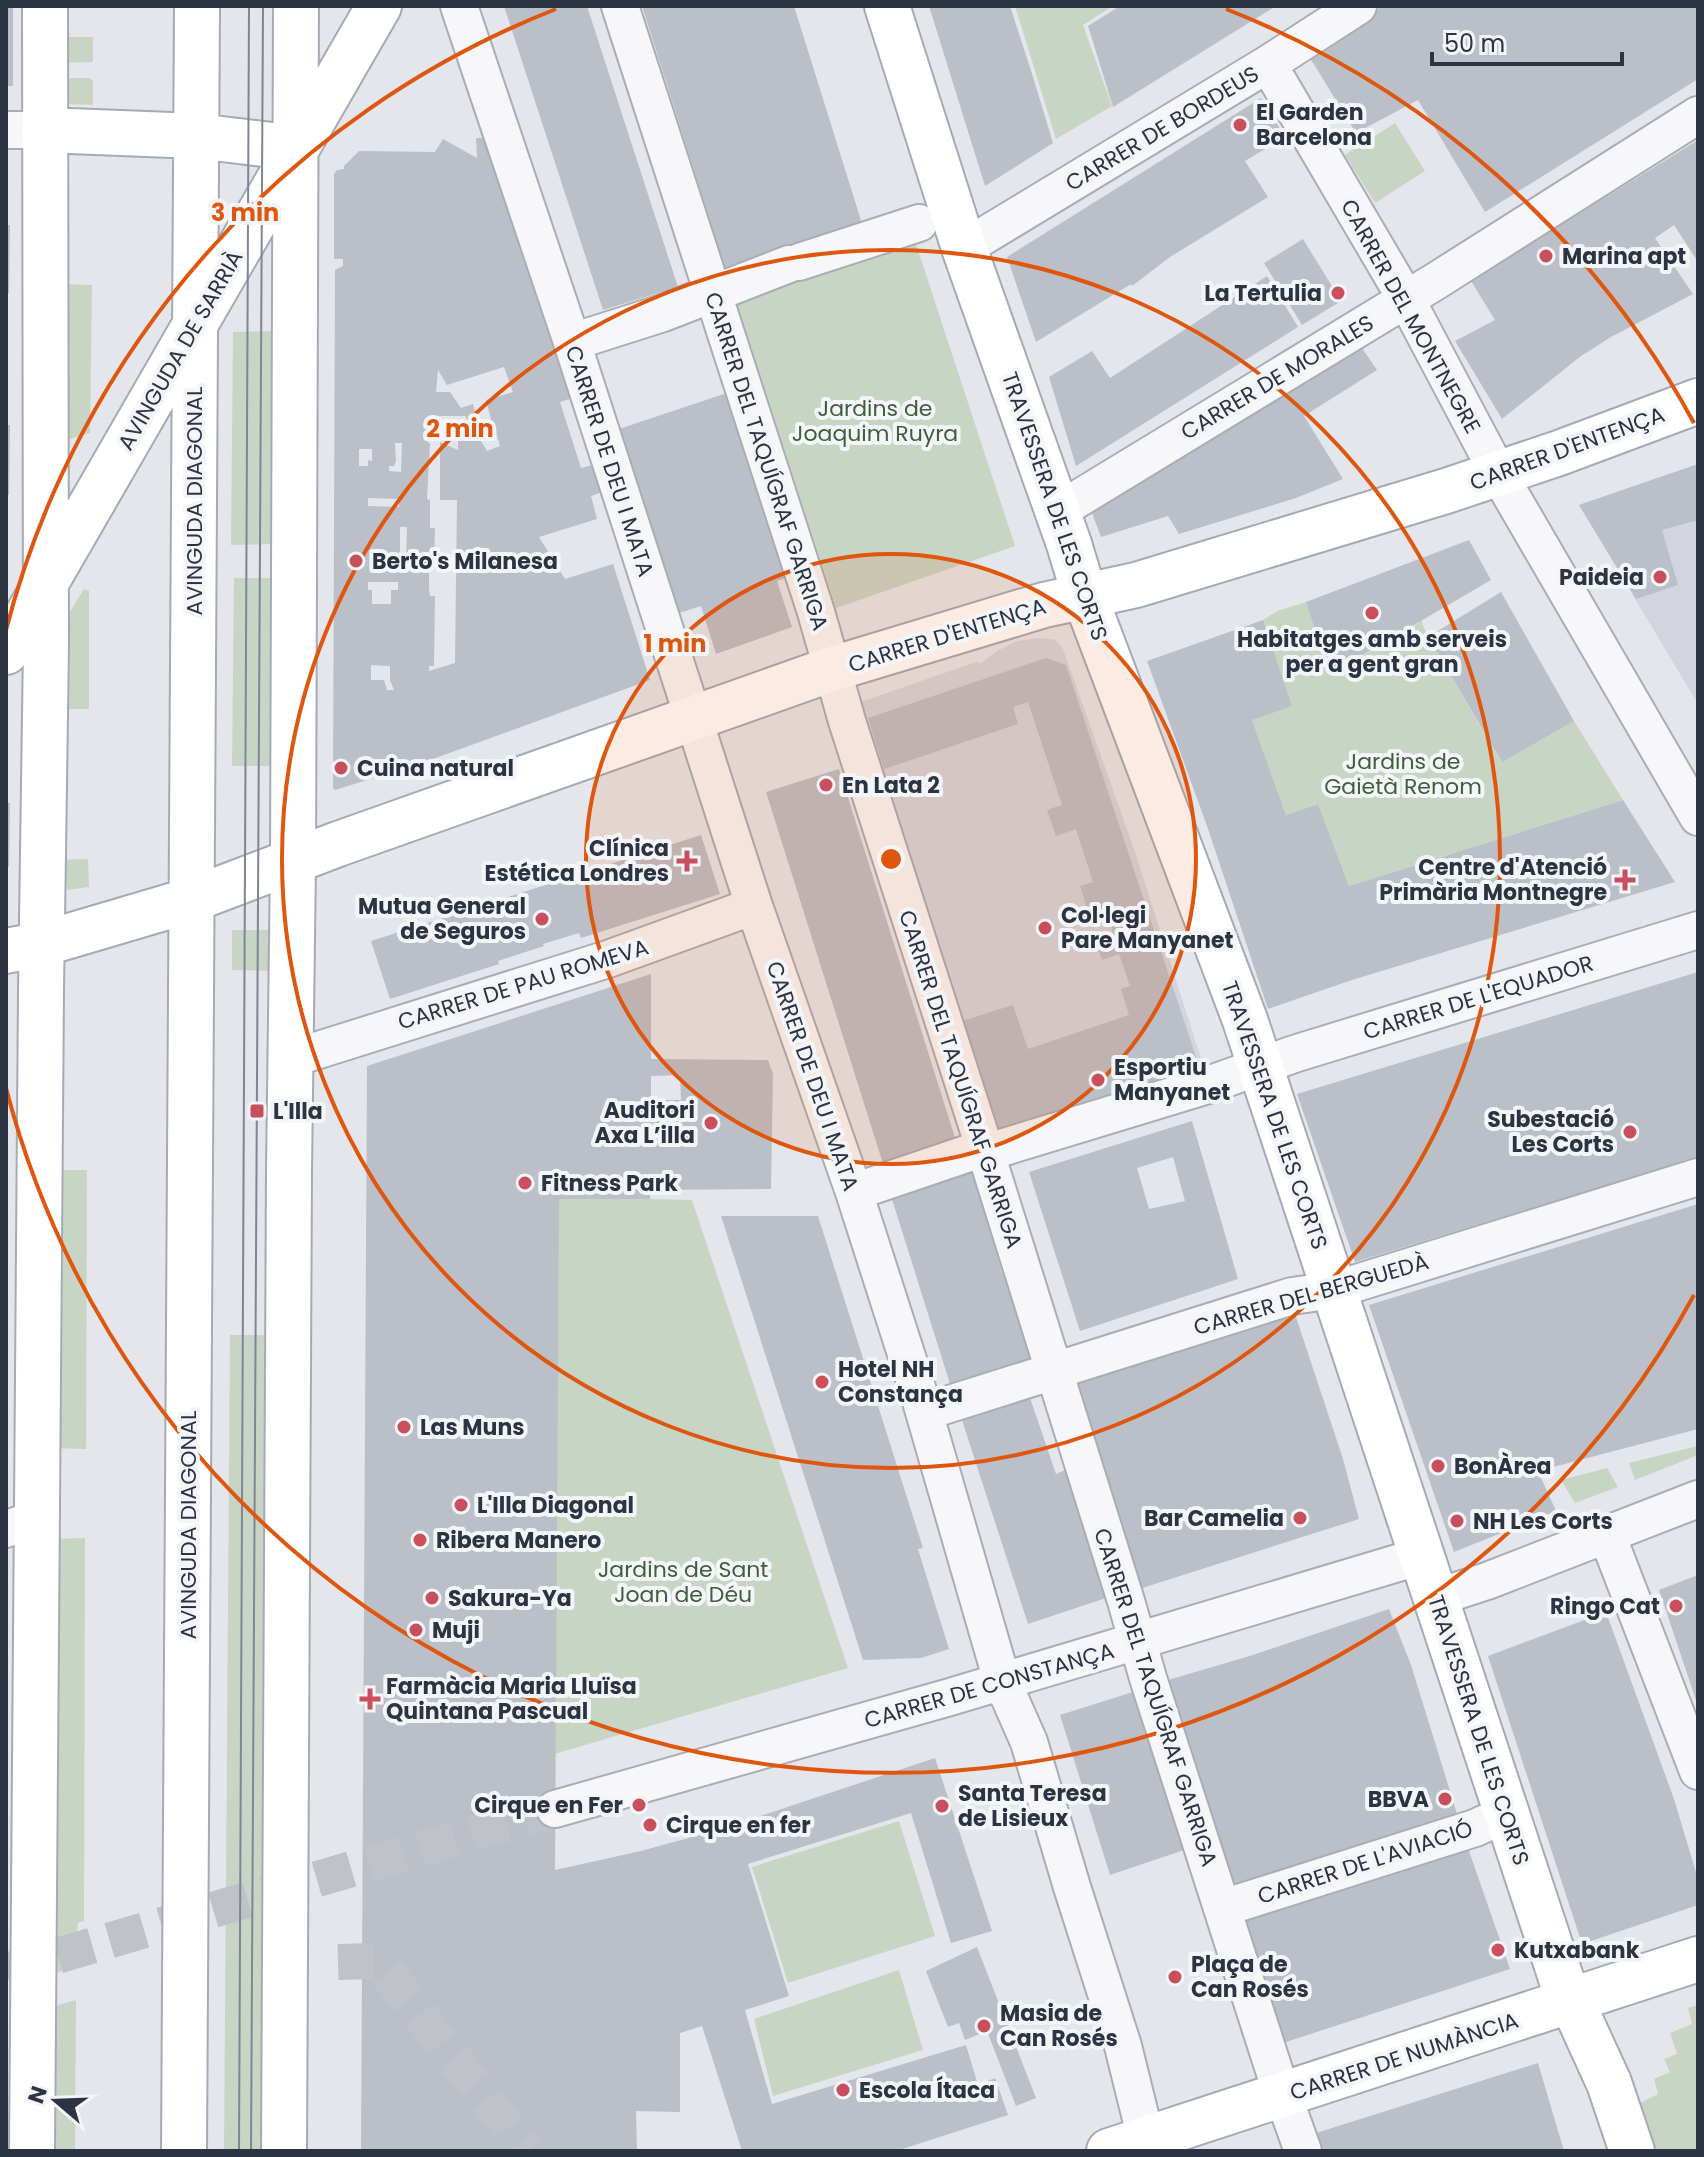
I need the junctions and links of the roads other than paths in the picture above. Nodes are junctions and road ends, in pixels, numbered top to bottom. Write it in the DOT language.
graph roads {
  1 [pos="45,6"];
  2 [pos="197,6"];
  3 [pos="296,6"];
  4 [pos="379,6"];
  5 [pos="459,6"];
  6 [pos="620,6"];
  7 [pos="887,6"];
  8 [pos="1358,6"];
  9 [pos="1268,64"];
  10 [pos="1698,115"];
  11 [pos="25,130"];
  12 [pos="197,136"];
  13 [pos="296,148"];
  14 [pos="919,223"];
  15 [pos="964,248"];
  16 [pos="714,293"];
  17 [pos="1406,299"];
  18 [pos="195,324"];
  19 [pos="572,342"];
  20 [pos="1698,401"];
  21 [pos="1498,473"];
  22 [pos="1058,511"];
  23 [pos="46,582"];
  24 [pos="1085,597"];
  25 [pos="6,652"];
  26 [pos="832,669"];
  27 [pos="692,718"];
  28 [pos="1698,817"];
  29 [pos="293,862"];
  30 [pos="191,900"];
  31 [pos="754,906"];
  32 [pos="1698,930"];
  33 [pos="24,947"];
  34 [pos="290,1059"];
  35 [pos="1259,1065"];
  36 [pos="985,1150"];
  37 [pos="1698,1177"];
  38 [pos="854,1192"];
  39 [pos="1334,1290"];
  40 [pos="1053,1370"];
  41 [pos="924,1412"];
  42 [pos="1698,1499"];
  43 [pos="21,1524"];
  44 [pos="1607,1535"];
  45 [pos="1421,1556"];
  46 [pos="1435,1598"];
  47 [pos="1137,1641"];
  48 [pos="1002,1681"];
  49 [pos="1698,1771"];
  50 [pos="555,1809"];
  51 [pos="1506,1814"];
  52 [pos="1223,1908"];
  53 [pos="17,1936"];
  54 [pos="1698,1959"];
  55 [pos="20,2001"];
  56 [pos="1571,2003"];
  57 [pos="1284,2095"];
  58 [pos="1135,2147"];
  59 [pos="32,2151"];
  60 [pos="184,2151"];
  61 [pos="284,2151"];
  62 [pos="1303,2151"];
  63 [pos="1609,2151"];
  64 [pos="1632,2151"];
  1 -- 11 [label="main road"];
  2 -- 12 [label="main road, AVINGUDA DIAGONAL"];
  3 -- 13 [label="main road"];
  4 -- 13 [label="main road, AVINGUDA DE SARRIÀ"];
  5 -- 19 [label="street, CARRER DE DEU I MATA"];
  6 -- 16 [label="street, CARRER DEL TAQUÍGRAF GARRIGA"];
  7 -- 15 [label="main road, TRAVESSERA DE LES CORTS"];
  8 -- 9 [label="street, CARRER DE BORDEUS"];
  9 -- 15 [label="street, CARRER DE BORDEUS"];
  9 -- 17 [label="street, CARRER DEL MONTNEGRE"];
  10 -- 17 [label="street, CARRER DE MORALES"];
  11 -- 12 [label="main road"];
  11 -- 23 [label="main road"];
  12 -- 13 [label="main road"];
  12 -- 18 [label="main road, AVINGUDA DIAGONAL"];
  13 -- 18 [label="main road, AVINGUDA DE SARRIÀ"];
  13 -- 29 [label="main road"];
  14 -- 16 [label="street"];
  15 -- 22 [label="main road, TRAVESSERA DE LES CORTS"];
  16 -- 19 [label="street"];
  16 -- 26 [label="street, CARRER DEL TAQUÍGRAF GARRIGA"];
  17 -- 21 [label="street, CARRER DEL MONTNEGRE"];
  17 -- 22 [label="street, CARRER DE MORALES"];
  18 -- 23 [label="main road, AVINGUDA DE SARRIÀ"];
  18 -- 30 [label="main road, AVINGUDA DIAGONAL"];
  19 -- 27 [label="street, CARRER DE DEU I MATA"];
  20 -- 21 [label="main road, CARRER D'ENTENÇA"];
  21 -- 24 [label="main road, CARRER D'ENTENÇA"];
  21 -- 28 [label="street, CARRER DEL MONTNEGRE"];
  22 -- 24 [label="main road, TRAVESSERA DE LES CORTS"];
  23 -- 25 [label="main road, AVINGUDA DE SARRIÀ"];
  23 -- 33 [label="main road"];
  24 -- 26 [label="main road, CARRER D'ENTENÇA"];
  24 -- 35 [label="main road, TRAVESSERA DE LES CORTS"];
  26 -- 27 [label="main road, CARRER D'ENTENÇA"];
  26 -- 36 [label="street, CARRER DEL TAQUÍGRAF GARRIGA"];
  27 -- 29 [label="main road, CARRER D'ENTENÇA"];
  27 -- 31 [label="street, CARRER DE DEU I MATA"];
  29 -- 30 [label="main road"];
  29 -- 34 [label="main road"];
  30 -- 33 [label="main road"];
  30 -- 60 [label="main road, AVINGUDA DIAGONAL"];
  31 -- 34 [label="street, CARRER DE PAU ROMEVA"];
  31 -- 38 [label="street, CARRER DE DEU I MATA"];
  32 -- 35 [label="street, CARRER DE L'EQUADOR"];
  33 -- 43 [label="main road"];
  34 -- 61 [label="main road"];
  35 -- 36 [label="street, CARRER DE L'EQUADOR"];
  35 -- 39 [label="main road, TRAVESSERA DE LES CORTS"];
  36 -- 38 [label="street, CARRER DE L'EQUADOR"];
  36 -- 40 [label="street, CARRER DEL TAQUÍGRAF GARRIGA"];
  37 -- 39 [label="street, CARRER DEL BERGUEDÀ"];
  38 -- 41 [label="street, CARRER DE DEU I MATA"];
  39 -- 40 [label="street, CARRER DEL BERGUEDÀ"];
  39 -- 45 [label="main road, TRAVESSERA DE LES CORTS"];
  40 -- 41 [label="street, CARRER DEL BERGUEDÀ"];
  40 -- 47 [label="street, CARRER DEL TAQUÍGRAF GARRIGA"];
  41 -- 48 [label="street, CARRER DE DEU I MATA"];
  42 -- 44 [label="street"];
  43 -- 53 [label="main road"];
  44 -- 46 [label="street"];
  44 -- 49 [label="street"];
  45 -- 46 [label="main road, TRAVESSERA DE LES CORTS"];
  45 -- 47 [label="street, CARRER DE CONSTANÇA"];
  46 -- 51 [label="main road, TRAVESSERA DE LES CORTS"];
  47 -- 48 [label="street, CARRER DE CONSTANÇA"];
  47 -- 52 [label="street, CARRER DEL TAQUÍGRAF GARRIGA"];
  48 -- 50 [label="street, CARRER DE CONSTANÇA"];
  48 -- 58 [label="street, CARRER DE DEU I MATA"];
  51 -- 52 [label="street, CARRER DE L'AVIACIÓ"];
  51 -- 56 [label="main road, TRAVESSERA DE LES CORTS"];
  52 -- 57 [label="street, CARRER DEL TAQUÍGRAF GARRIGA"];
  53 -- 55 [label="main road"];
  54 -- 56 [label="main road, CARRER DE NUMÀNCIA"];
  55 -- 59 [label="main road"];
  56 -- 57 [label="main road, CARRER DE NUMÀNCIA"];
  56 -- 63 [label="main road, TRAVESSERA DE LES CORTS"];
  56 -- 64 [label="main road, TRAVESSERA DE LES CORTS"];
  57 -- 58 [label="main road, CARRER DE NUMÀNCIA"];
  57 -- 62 [label="street, CARRER DEL TAQUÍGRAF GARRIGA"];
}
